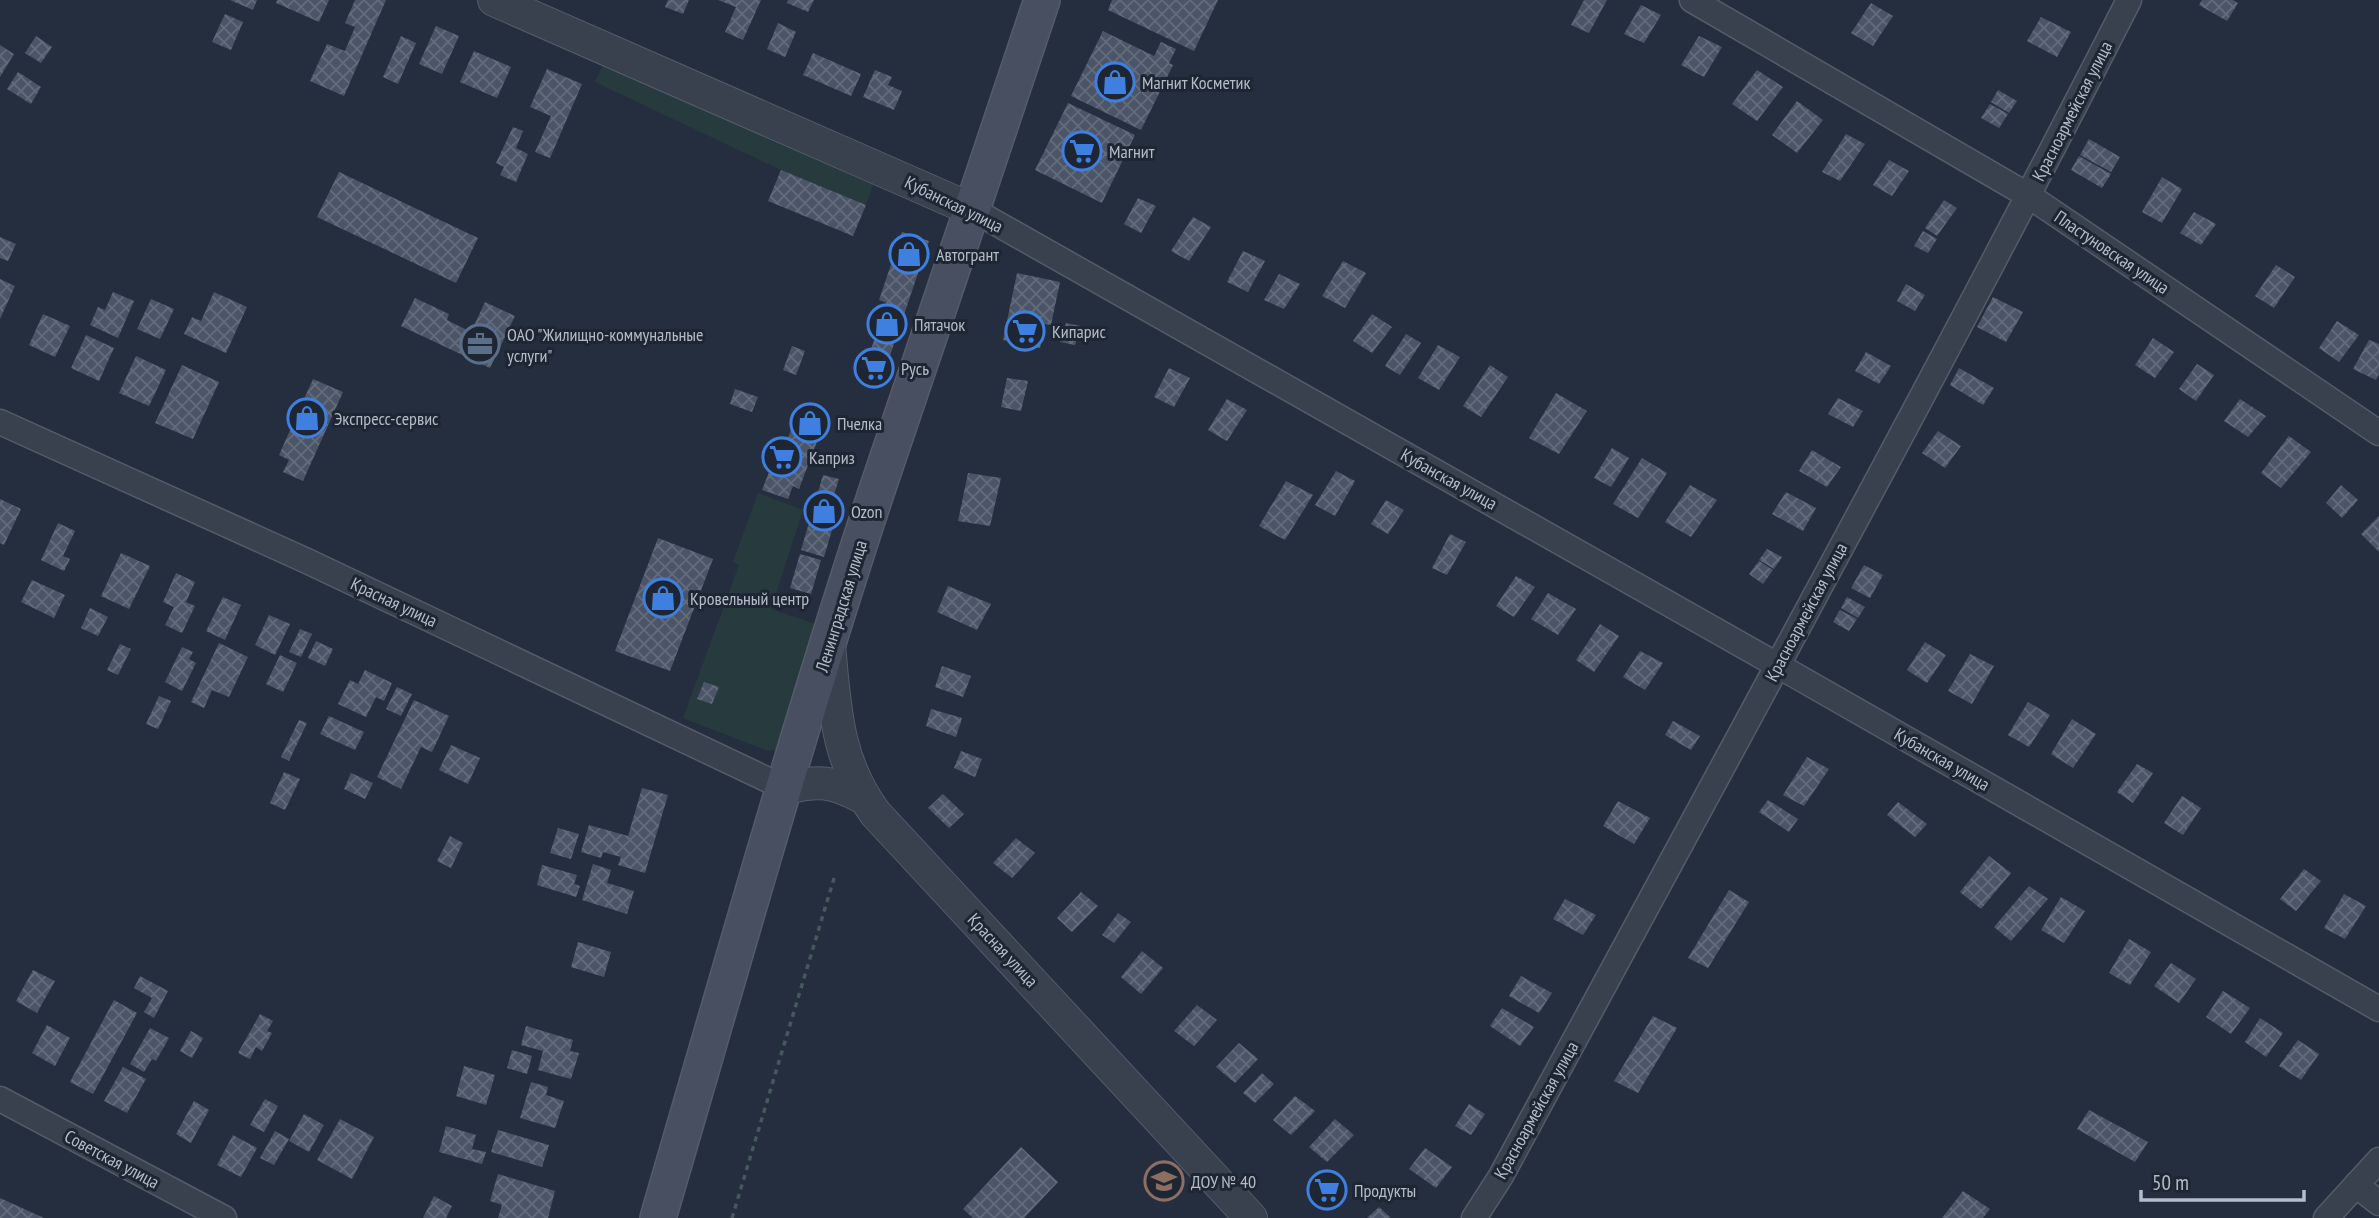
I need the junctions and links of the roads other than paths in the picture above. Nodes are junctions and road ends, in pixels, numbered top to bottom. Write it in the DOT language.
graph roads {
  1 [pos="494,0"];
  2 [pos="1042,0"];
  3 [pos="1692,0"];
  4 [pos="2129,0"];
  5 [pos="2029,196"];
  6 [pos="973,210"];
  7 [pos="0,422"];
  8 [pos="2379,433"];
  9 [pos="829,645"];
  10 [pos="1777,665"];
  11 [pos="785,788"];
  12 [pos="864,798"];
  13 [pos="2379,1009"];
  14 [pos="0,1099"];
  15 [pos="2379,1160"];
  16 [pos="2356,1185"];
  17 [pos="2379,1203"];
  18 [pos="223,1218"];
  19 [pos="658,1218"];
  20 [pos="1251,1218"];
  21 [pos="1474,1218"];
  22 [pos="2326,1218"];
  1 -- 6 [label="street, Кубанская улица"];
  2 -- 6 [label="main road, Ленинградская улица"];
  3 -- 5 [label="street, Пластуновская улица"];
  4 -- 5 [label="street, Красноармейская улица"];
  5 -- 8 [label="street, Пластуновская улица"];
  5 -- 10 [label="street, Красноармейская улица"];
  6 -- 9 [label="main road, Ленинградская улица"];
  6 -- 10 [label="street, Кубанская улица"];
  7 -- 11 [label="street, Красная улица"];
  9 -- 11 [label="main road, Ленинградская улица"];
  9 -- 12 [label="street, Красная улица"];
  10 -- 13 [label="street, Кубанская улица"];
  10 -- 21 [label="street, Красноармейская улица"];
  11 -- 12 [label="street"];
  11 -- 19 [label="main road, Ленинградская улица"];
  12 -- 20 [label="street, Красная улица"];
  14 -- 18 [label="street, Советская улица"];
  15 -- 16 [label="street"];
  16 -- 17 [label="street"];
  16 -- 22 [label="street"];
}
